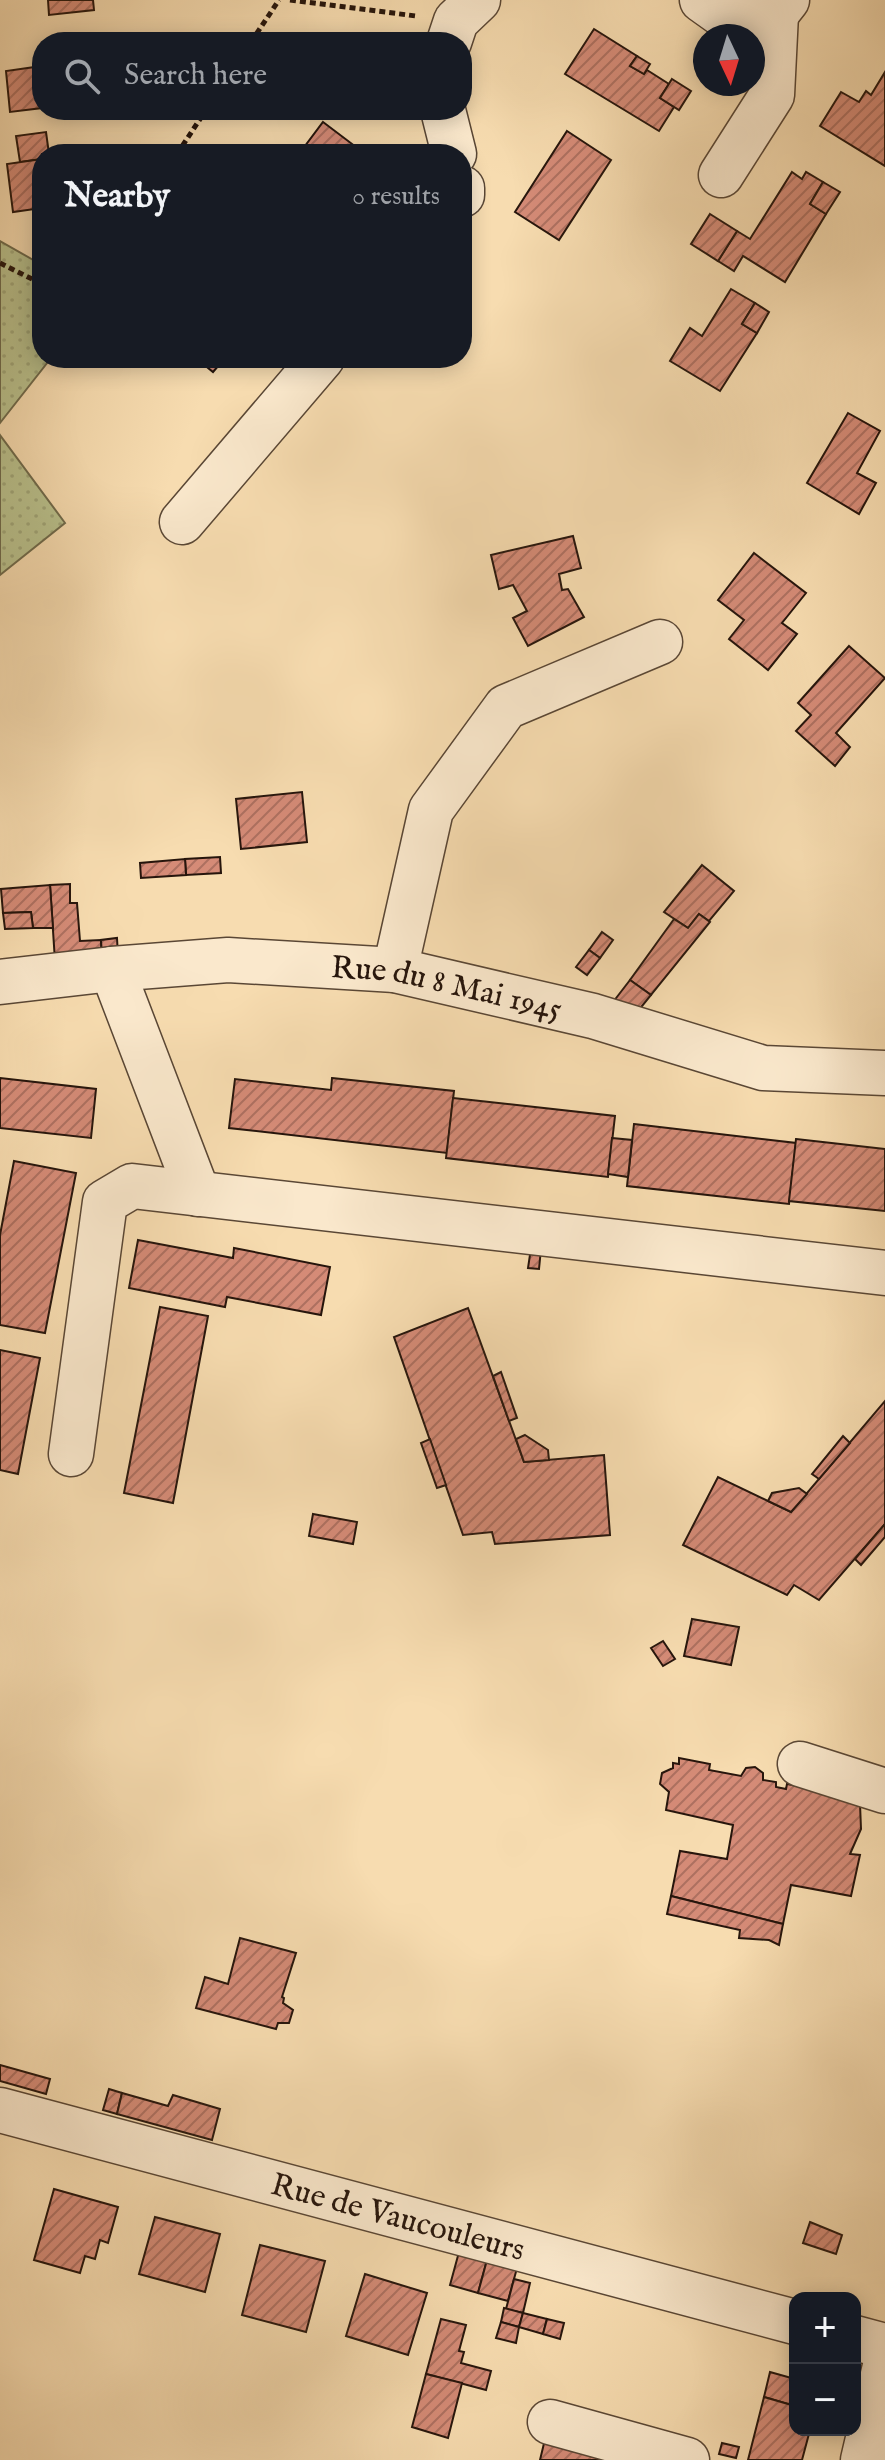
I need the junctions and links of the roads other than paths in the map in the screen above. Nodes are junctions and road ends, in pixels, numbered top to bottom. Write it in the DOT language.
graph roads {
  1 [pos="702,0"];
  2 [pos="781,7"];
  3 [pos="446,120"];
  4 [pos="452,144"];
  5 [pos="721,175"];
  6 [pos="313,368"];
  7 [pos="182,522"];
  8 [pos="660,642"];
  9 [pos="112,969"];
  10 [pos="395,970"];
  11 [pos="0,982"];
  12 [pos="885,1073"];
  13 [pos="198,1194"];
  14 [pos="885,1273"];
  15 [pos="71,1454"];
  16 [pos="800,1764"];
  17 [pos="885,1791"];
  18 [pos="0,2110"];
  19 [pos="789,2320"];
  20 [pos="861,2340"];
  21 [pos="885,2346"];
  22 [pos="885,2366"];
  23 [pos="550,2422"];
  24 [pos="687,2460"];
  25 [pos="863,2460"];
  1 -- 2 [label="street"];
  2 -- 5 [label="street"];
  3 -- 4 [label="street"];
  6 -- 7 [label="street"];
  8 -- 10 [label="street"];
  9 -- 10 [label="street, Rue du 8 Mai 1945"];
  9 -- 11 [label="street, Rue du 8 Mai 1945"];
  9 -- 13 [label="street"];
  10 -- 12 [label="street, Rue du 8 Mai 1945"];
  13 -- 14 [label="street"];
  13 -- 15 [label="street"];
  16 -- 17 [label="street"];
  18 -- 19 [label="street, Rue de Vaucouleurs"];
  20 -- 21 [label="street"];
  22 -- 25 [label="street"];
  23 -- 24 [label="street"];
}
